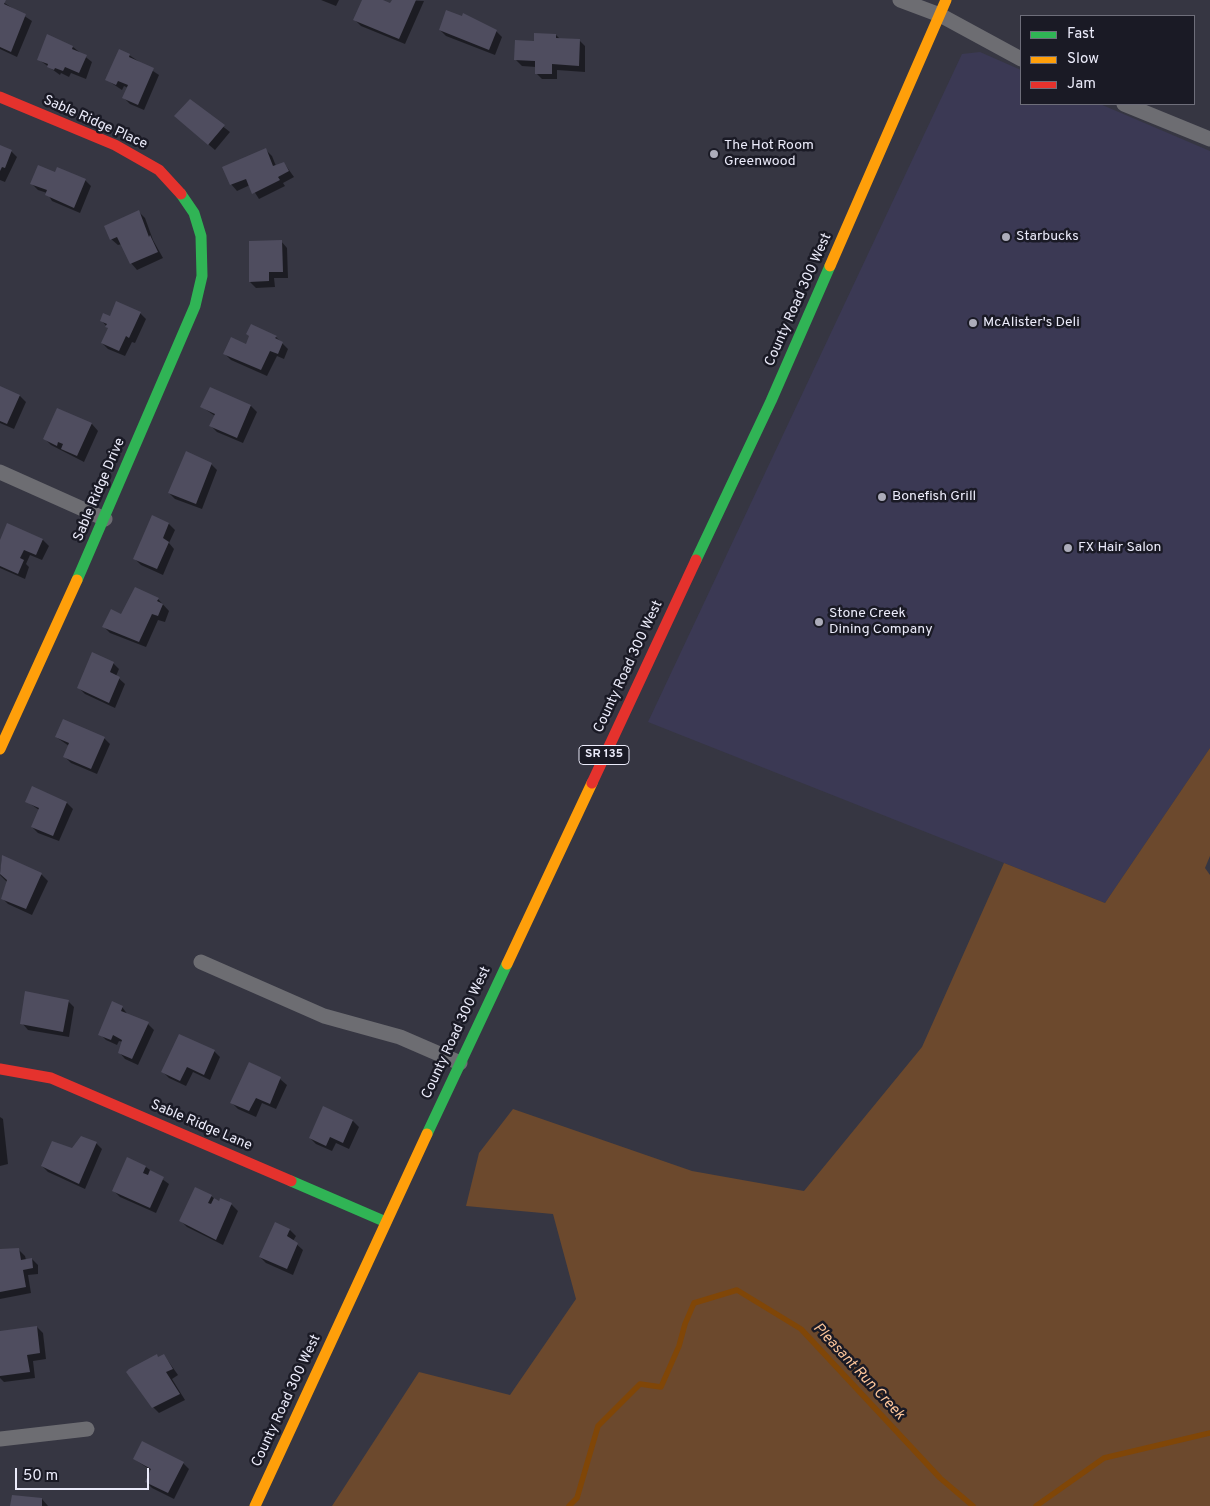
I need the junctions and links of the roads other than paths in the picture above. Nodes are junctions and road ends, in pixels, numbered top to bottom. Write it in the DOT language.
graph roads {
  1 [pos="900,0"];
  2 [pos="946,0"];
  3 [pos="940,15"];
  4 [pos="1020,57"];
  5 [pos="0,97"];
  6 [pos="1126,105"];
  7 [pos="1210,139"];
  8 [pos="201,236"];
  9 [pos="0,472"];
  10 [pos="105,520"];
  11 [pos="0,749"];
  12 [pos="201,962"];
  13 [pos="460,1063"];
  14 [pos="0,1069"];
  15 [pos="386,1222"];
  16 [pos="87,1429"];
  17 [pos="0,1439"];
  18 [pos="255,1506"];
  1 -- 3 [label="street"];
  2 -- 3 [label="main road, County Road 300 West / SR 135"];
  3 -- 4 [label="street"];
  3 -- 13 [label="main road, County Road 300 West / SR 135"];
  5 -- 8 [label="main road, Sable Ridge Place"];
  6 -- 7 [label="street"];
  8 -- 10 [label="main road, Sable Ridge Drive"];
  9 -- 10 [label="street"];
  10 -- 11 [label="main road, Sable Ridge Drive"];
  12 -- 13 [label="street"];
  13 -- 15 [label="main road, County Road 300 West / SR 135"];
  14 -- 15 [label="main road, Sable Ridge Lane"];
  15 -- 18 [label="main road, County Road 300 West / SR 135"];
  16 -- 17 [label="street"];
}
